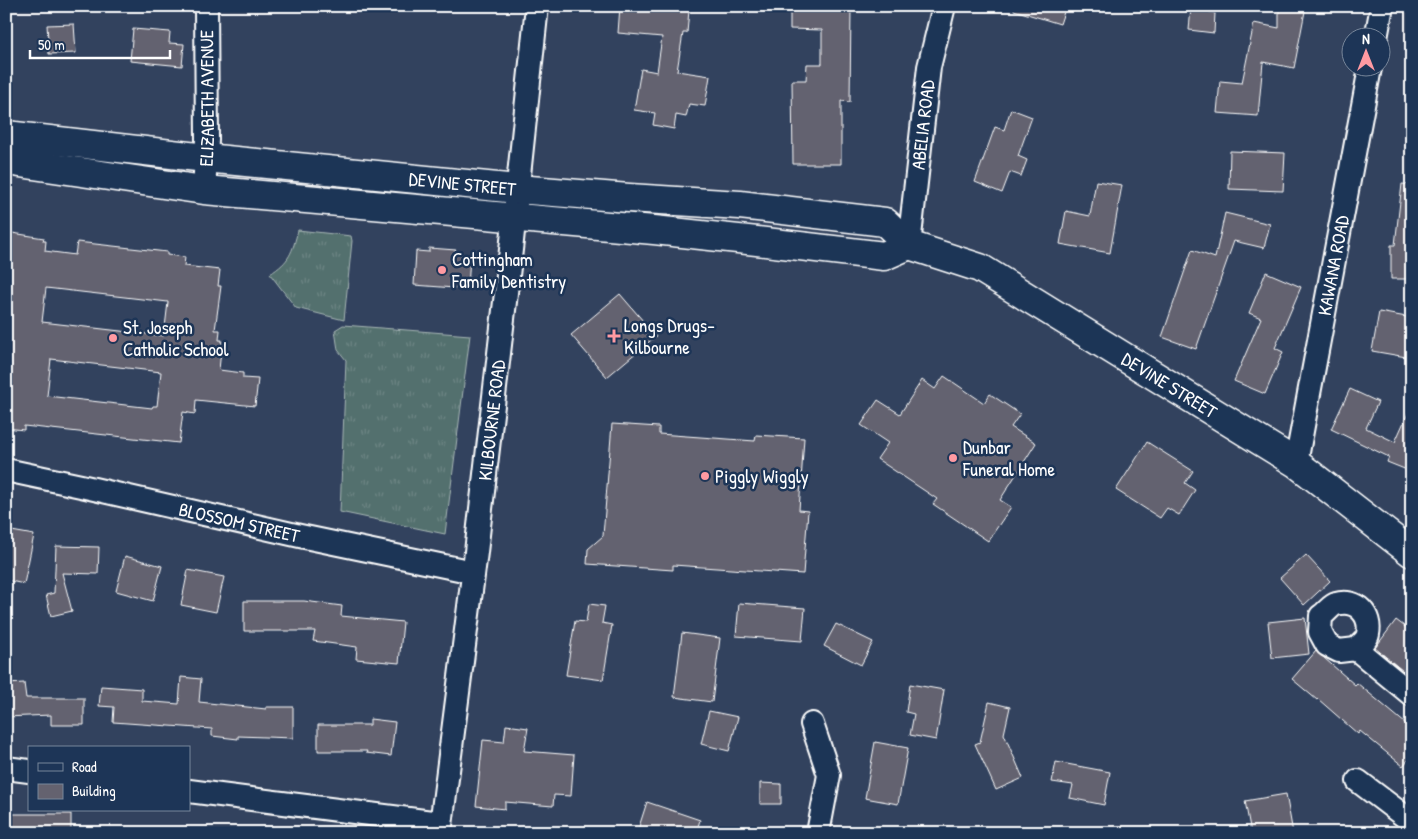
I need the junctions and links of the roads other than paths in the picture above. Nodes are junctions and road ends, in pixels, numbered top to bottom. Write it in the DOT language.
graph roads {
  1 [pos="206,6"];
  2 [pos="537,6"];
  3 [pos="944,6"];
  4 [pos="1382,6"];
  5 [pos="1378,28"];
  6 [pos="1368,78"];
  7 [pos="6,135"];
  8 [pos="206,158"];
  9 [pos="6,161"];
  10 [pos="517,189"];
  11 [pos="204,190"];
  12 [pos="763,208"];
  13 [pos="514,218"];
  14 [pos="757,240"];
  15 [pos="909,245"];
  16 [pos="1296,463"];
  17 [pos="6,470"];
  18 [pos="1412,553"];
  19 [pos="473,572"];
  20 [pos="1356,649"];
  21 [pos="1412,695"];
  22 [pos="812,724"];
  23 [pos="6,768"];
  24 [pos="28,771"];
  25 [pos="1358,781"];
  26 [pos="190,791"];
  27 [pos="1412,822"];
  28 [pos="440,828"];
  29 [pos="818,833"];
  1 -- 8 [label="street, ELIZABETH AVENUE"];
  2 -- 10 [label="street, KILBOURNE ROAD"];
  3 -- 15 [label="street, ABELIA ROAD"];
  4 -- 5 [label="street"];
  6 -- 16 [label="street, KAWANA ROAD"];
  7 -- 8 [label="main road, DEVINE STREET"];
  8 -- 10 [label="main road, DEVINE STREET"];
  8 -- 11 [label="street, ELIZABETH AVENUE"];
  9 -- 11 [label="main road, DEVINE STREET"];
  10 -- 12 [label="main road, DEVINE STREET"];
  10 -- 13 [label="street, KILBOURNE ROAD"];
  11 -- 13 [label="main road, DEVINE STREET"];
  12 -- 14 [label="main road"];
  12 -- 15 [label="main road, DEVINE STREET"];
  13 -- 14 [label="main road, DEVINE STREET"];
  13 -- 19 [label="street, KILBOURNE ROAD"];
  14 -- 15 [label="main road, DEVINE STREET"];
  15 -- 16 [label="main road, DEVINE STREET"];
  16 -- 18 [label="main road, DEVINE STREET"];
  17 -- 19 [label="street, BLOSSOM STREET"];
  19 -- 28 [label="street, KILBOURNE ROAD"];
  20 -- 21 [label="street"];
  22 -- 29 [label="street"];
  23 -- 24 [label="street"];
  25 -- 27 [label="street"];
  26 -- 28 [label="street"];
}
